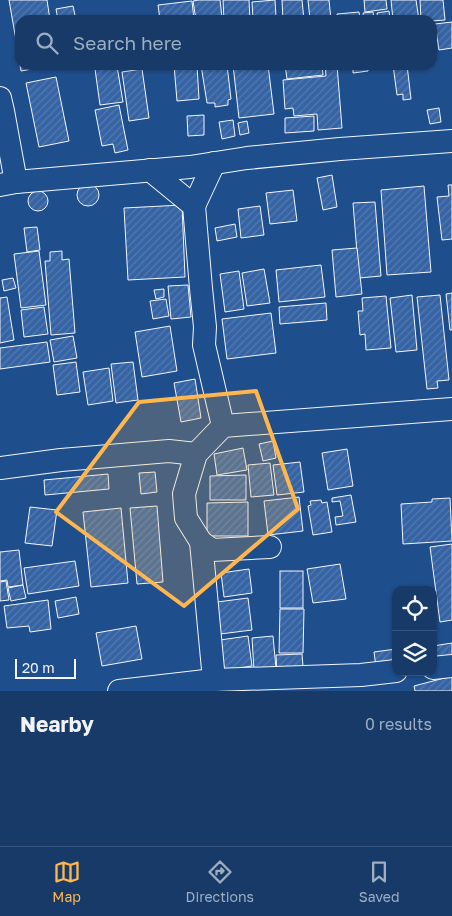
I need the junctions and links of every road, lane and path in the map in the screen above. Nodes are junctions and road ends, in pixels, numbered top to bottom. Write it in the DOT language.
graph roads {
  1 [pos="0,98"];
  2 [pos="452,141"];
  3 [pos="214,163"];
  4 [pos="150,170"];
  5 [pos="8,183"];
  6 [pos="194,206"];
  7 [pos="452,409"];
  8 [pos="223,426"];
  9 [pos="196,454"];
  10 [pos="0,468"];
  11 [pos="201,542"];
  12 [pos="270,547"];
  13 [pos="452,666"];
  14 [pos="437,668"];
  15 [pos="392,671"];
  16 [pos="214,680"];
  17 [pos="120,691"];
  1 -- 5 [label="street"];
  2 -- 3 [label="street"];
  3 -- 4 [label="street"];
  3 -- 6 [label="street"];
  4 -- 5 [label="street"];
  4 -- 6 [label="street"];
  6 -- 8 [label="street"];
  7 -- 8 [label="street"];
  8 -- 9 [label="street"];
  9 -- 10 [label="street"];
  9 -- 11 [label="street"];
  11 -- 12 [label="street"];
  11 -- 16 [label="street"];
  13 -- 14 [label="street"];
  15 -- 16 [label="street"];
  16 -- 17 [label="street"];
}
